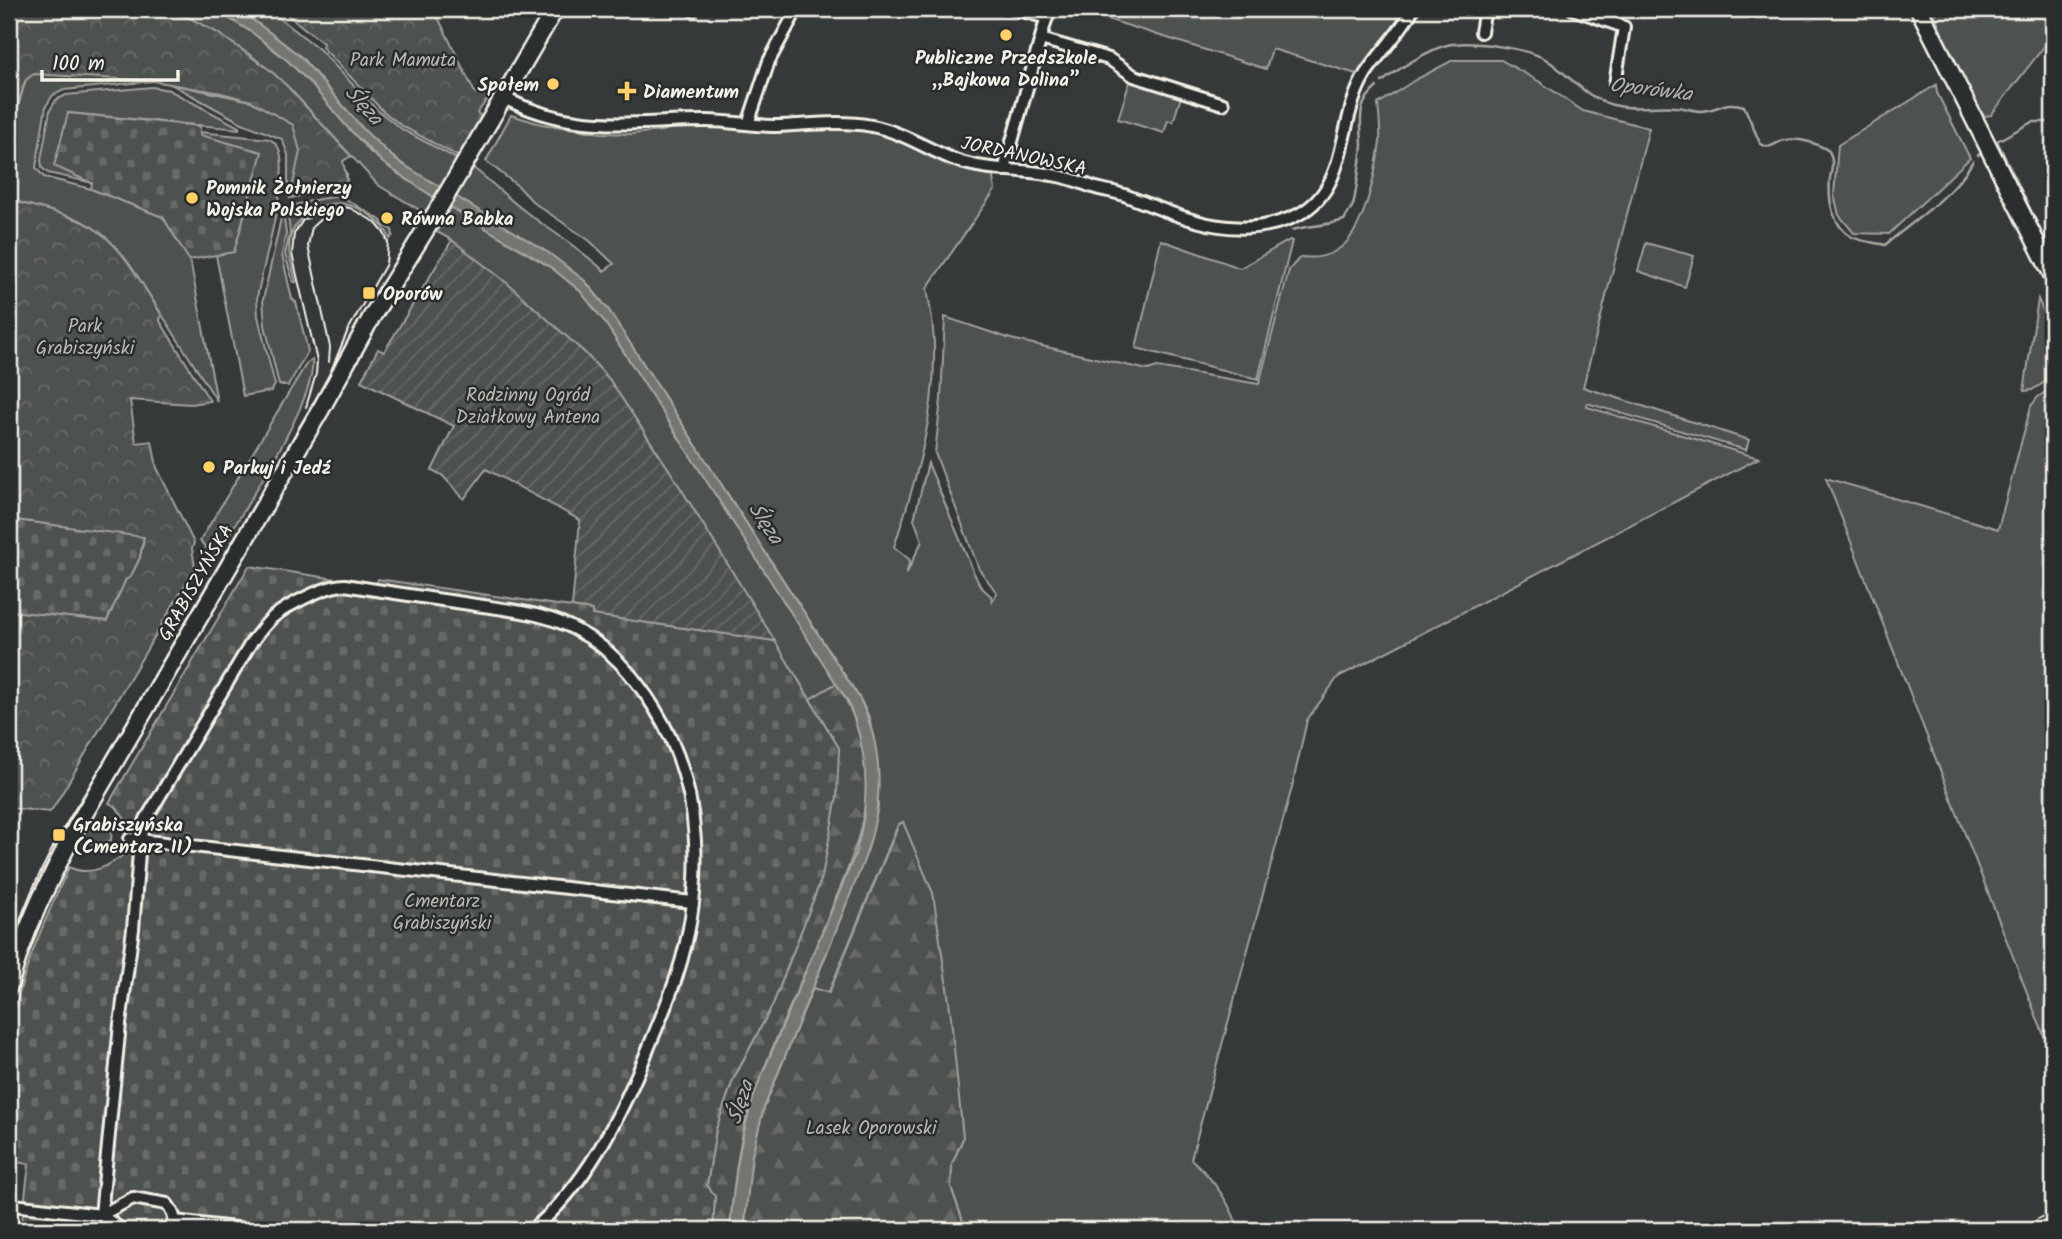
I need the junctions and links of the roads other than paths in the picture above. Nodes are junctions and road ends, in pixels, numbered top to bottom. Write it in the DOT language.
graph roads {
  1 [pos="555,9"];
  2 [pos="796,9"];
  3 [pos="1016,9"];
  4 [pos="1413,9"];
  5 [pos="1485,9"];
  6 [pos="1573,9"];
  7 [pos="1919,9"];
  8 [pos="1048,13"];
  9 [pos="1481,32"];
  10 [pos="1041,39"];
  11 [pos="1615,81"];
  12 [pos="504,98"];
  13 [pos="1223,104"];
  14 [pos="748,124"];
  15 [pos="1003,170"];
  16 [pos="2053,276"];
  17 [pos="135,839"];
  18 [pos="692,902"];
  19 [pos="9,986"];
  20 [pos="13,1205"];
  21 [pos="101,1215"];
  22 [pos="172,1226"];
  23 [pos="122,1230"];
  24 [pos="252,1230"];
  25 [pos="533,1230"];
  1 -- 12 [label="main road, GRABISZYŃSKA"];
  2 -- 14 [label="street"];
  3 -- 8 [label="street"];
  4 -- 15 [label="street, JORDANOWSKA"];
  5 -- 9 [label="street"];
  6 -- 11 [label="street"];
  7 -- 16 [label="main road"];
  8 -- 10 [label="street"];
  10 -- 13 [label="street"];
  10 -- 15 [label="street"];
  12 -- 14 [label="street, JORDANOWSKA"];
  12 -- 19 [label="main road, GRABISZYŃSKA"];
  14 -- 15 [label="street, JORDANOWSKA"];
  17 -- 18 [label="street"];
  17 -- 18 [label="street"];
  17 -- 21 [label="street"];
  18 -- 25 [label="street"];
  20 -- 21 [label="street"];
  21 -- 22 [label="street"];
  21 -- 23 [label="street"];
  22 -- 24 [label="street"];
}
